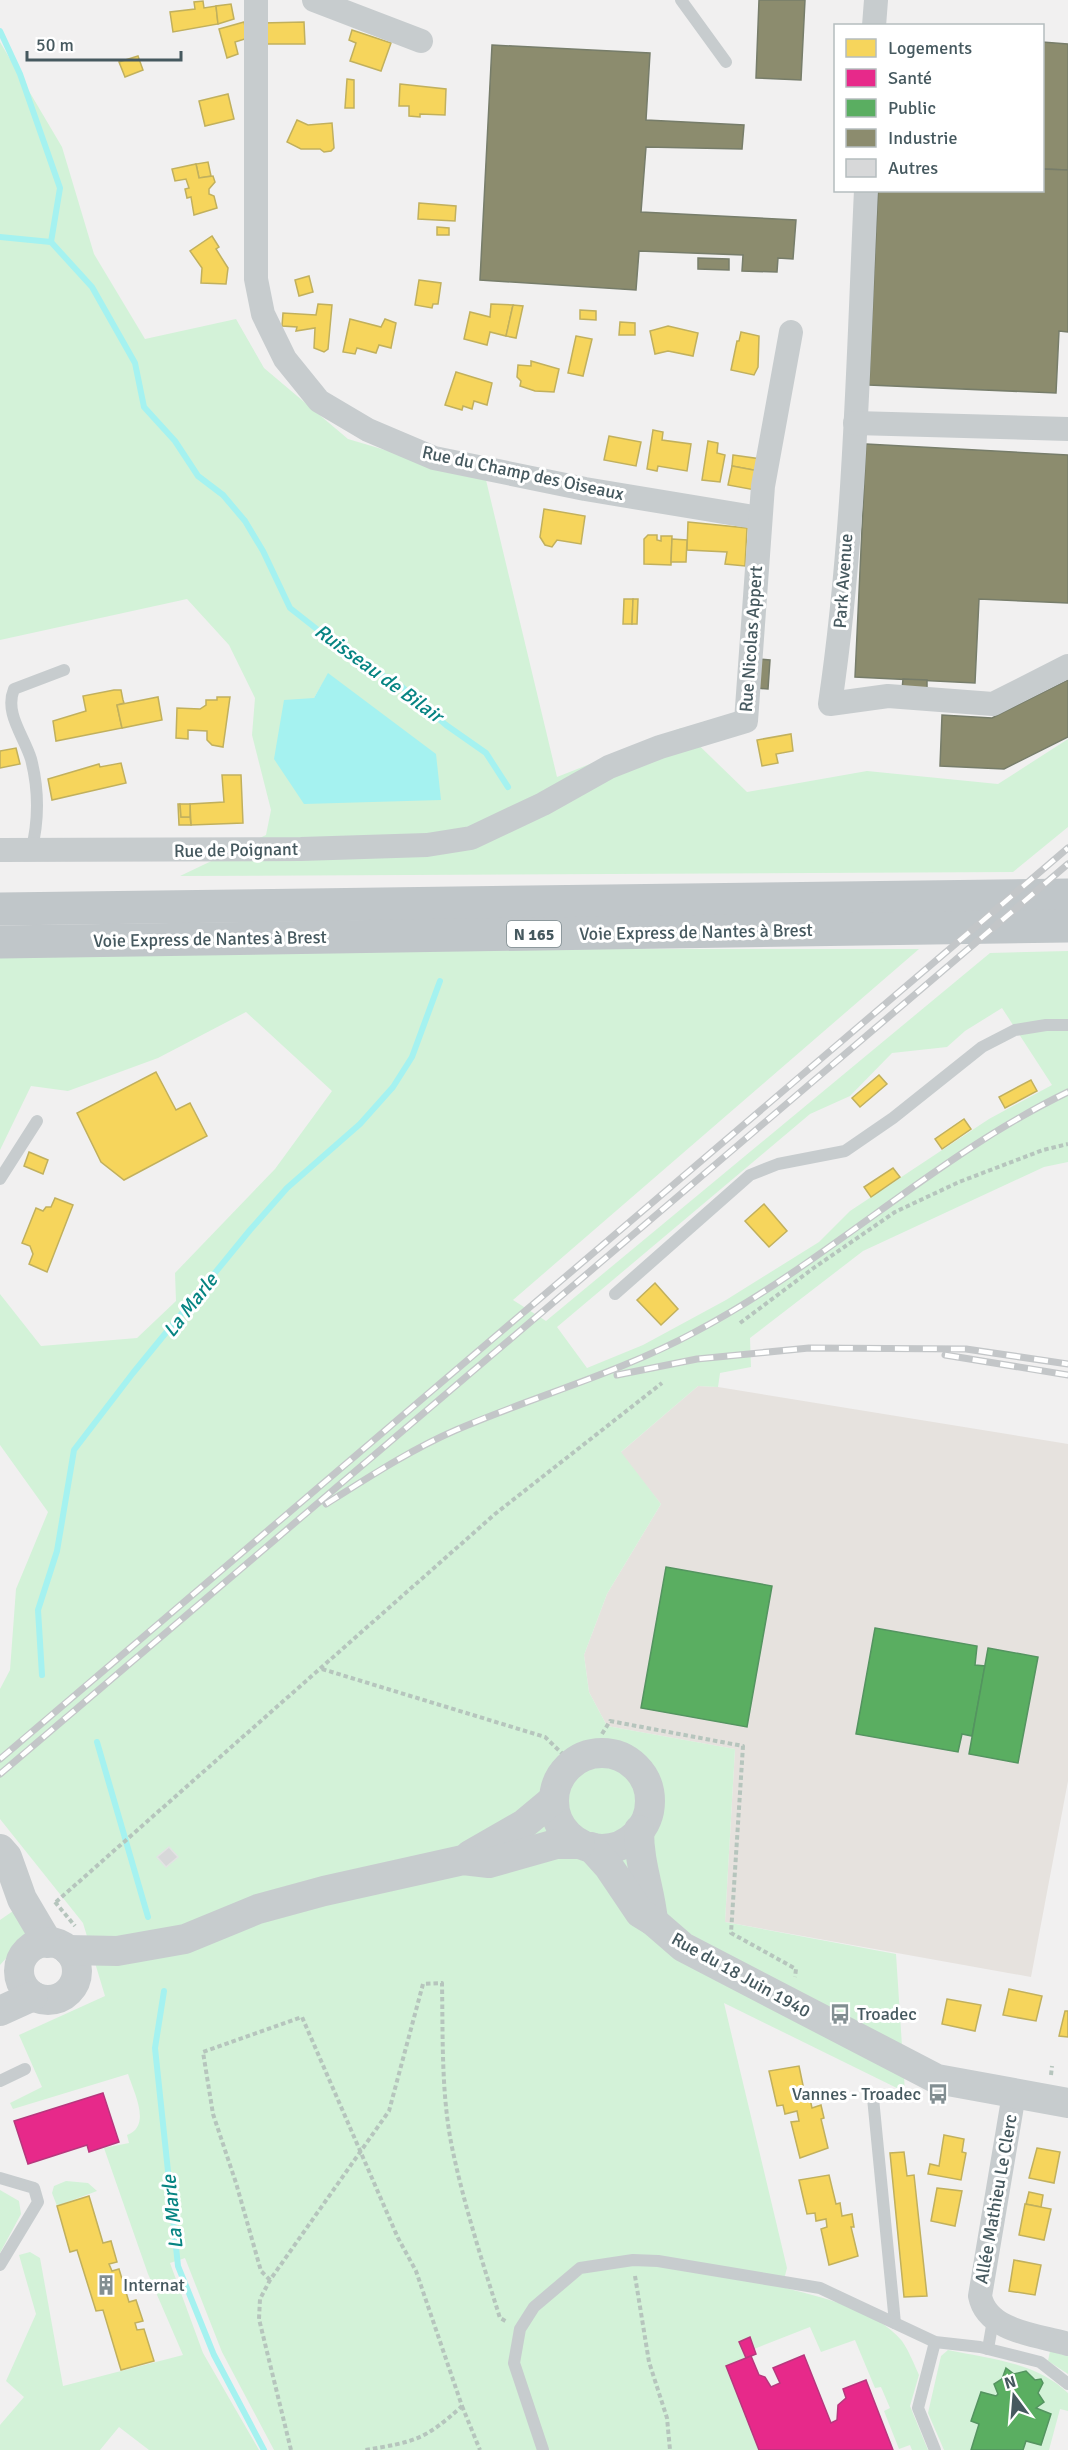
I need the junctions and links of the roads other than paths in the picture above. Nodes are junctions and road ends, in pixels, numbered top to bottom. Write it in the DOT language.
graph roads {
  1 [pos="256,0"];
  2 [pos="314,0"];
  3 [pos="681,0"];
  4 [pos="876,0"];
  5 [pos="874,24"];
  6 [pos="421,41"];
  7 [pos="726,62"];
  8 [pos="866,192"];
  9 [pos="791,332"];
  10 [pos="855,423"];
  11 [pos="1068,429"];
  12 [pos="760,518"];
  13 [pos="1068,666"];
  14 [pos="64,670"];
  15 [pos="471,838"];
  16 [pos="0,850"];
  17 [pos="31,852"];
  18 [pos="1068,895"];
  19 [pos="0,909"];
  20 [pos="1068,926"];
  21 [pos="0,942"];
  22 [pos="1068,1025"];
  23 [pos="37,1121"];
  24 [pos="0,1179"];
  25 [pos="615,1294"];
  26 [pos="554,1799"];
  27 [pos="639,1830"];
  28 [pos="586,1845"];
  29 [pos="0,1849"];
  30 [pos="463,1860"];
  31 [pos="653,1921"];
  32 [pos="185,1939"];
  33 [pos="58,1947"];
  34 [pos="10,1969"];
  35 [pos="75,1983"];
  36 [pos="33,1996"];
  37 [pos="0,2011"];
  38 [pos="25,2069"];
  39 [pos="0,2081"];
  40 [pos="1014,2094"];
  41 [pos="873,2098"];
  42 [pos="1068,2103"];
  43 [pos="0,2178"];
  44 [pos="0,2265"];
  45 [pos="987,2312"];
  46 [pos="895,2323"];
  47 [pos="935,2342"];
  48 [pos="1068,2344"];
  49 [pos="988,2349"];
  50 [pos="1068,2384"];
  51 [pos="543,2450"];
  52 [pos="935,2450"];
  1 -- 12 [label="street, Rue du Champ des Oiseaux"];
  2 -- 6 [label="street"];
  3 -- 7 [label="lane"];
  4 -- 5 [label="street"];
  8 -- 10 [label="street, Park Avenue"];
  9 -- 12 [label="street, Rue Nicolas Appert"];
  10 -- 11 [label="street"];
  10 -- 13 [label="street, Park Avenue"];
  12 -- 15 [label="street, Rue Nicolas Appert"];
  14 -- 17 [label="lane"];
  15 -- 17 [label="street, Rue de Poignant"];
  16 -- 17 [label="street, Rue de Poignant"];
  18 -- 19 [label="highway, Voie Express de Nantes à Brest / N 165"];
  20 -- 21 [label="highway, Voie Express de Nantes à Brest / N 165"];
  22 -- 25 [label="lane"];
  23 -- 24 [label="lane"];
  26 -- 27 [label="street"];
  26 -- 28 [label="street"];
  26 -- 30 [label="street"];
  27 -- 28 [label="street"];
  27 -- 31 [label="street, Rue du 18 Juin 1940"];
  28 -- 30 [label="street"];
  28 -- 31 [label="street, Rue du 18 Juin 1940"];
  29 -- 33 [label="street"];
  30 -- 32 [label="street"];
  31 -- 40 [label="street, Rue du 18 Juin 1940"];
  32 -- 33 [label="street"];
  32 -- 35 [label="street"];
  33 -- 34 [label="street"];
  33 -- 35 [label="street"];
  34 -- 36 [label="street"];
  35 -- 36 [label="street"];
  36 -- 37 [label="street"];
  38 -- 39 [label="lane"];
  40 -- 42 [label="street, Rue du 18 Juin 1940"];
  40 -- 45 [label="street, Allée Mathieu Le Clerc"];
  41 -- 46 [label="lane"];
  43 -- 44 [label="lane"];
  45 -- 48 [label="street"];
  45 -- 49 [label="lane"];
  46 -- 47 [label="lane"];
  46 -- 51 [label="lane"];
  47 -- 49 [label="lane"];
  47 -- 52 [label="lane"];
  49 -- 50 [label="lane"];
}
